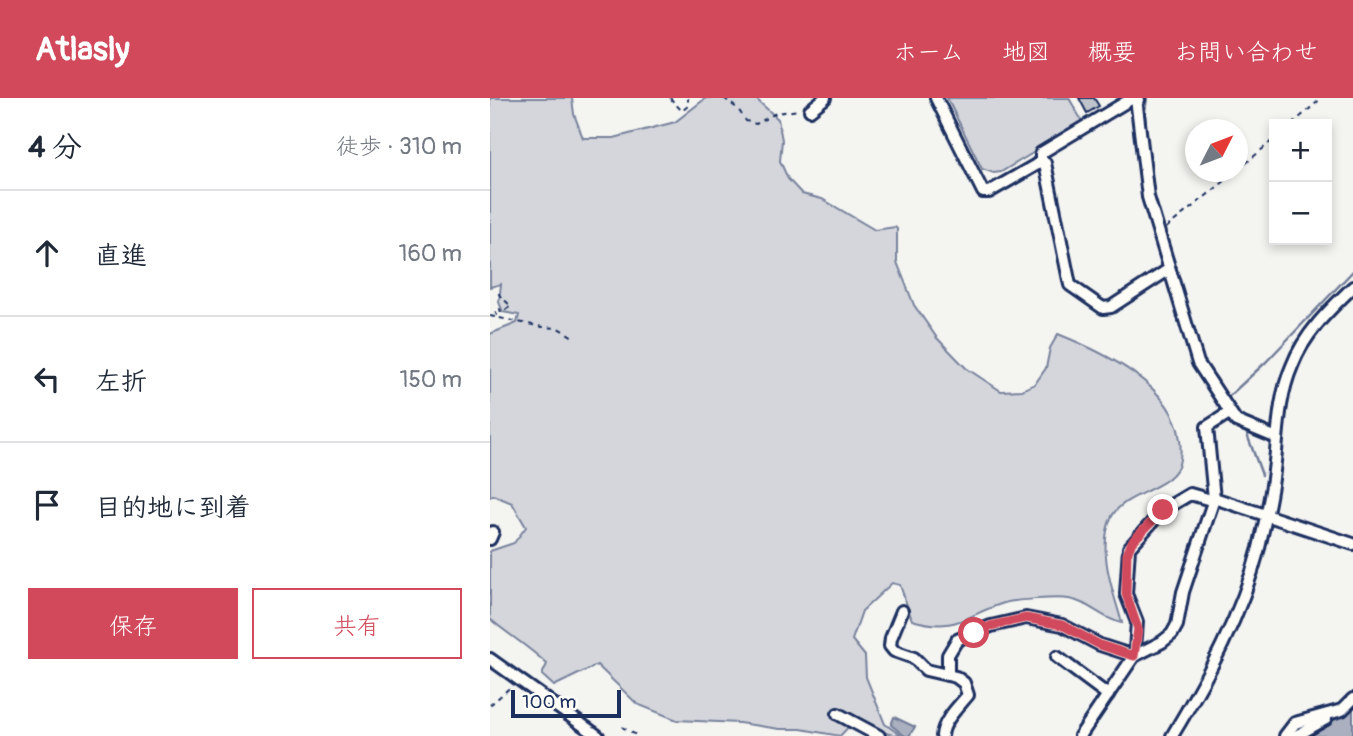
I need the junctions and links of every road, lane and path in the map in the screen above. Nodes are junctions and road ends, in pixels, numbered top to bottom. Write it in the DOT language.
graph roads {
  1 [pos="670,98"];
  2 [pos="688,98"];
  3 [pos="724,98"];
  4 [pos="825,98"];
  5 [pos="936,98"];
  6 [pos="1322,98"];
  7 [pos="1138,99"];
  8 [pos="810,110"];
  9 [pos="1298,119"];
  10 [pos="1269,143"];
  11 [pos="1041,160"];
  12 [pos="1248,161"];
  13 [pos="1222,182"];
  14 [pos="1157,235"];
  15 [pos="1168,270"];
  16 [pos="1353,287"];
  17 [pos="498,292"];
  18 [pos="490,316"];
  19 [pos="496,317"];
  20 [pos="575,338"];
  21 [pos="1229,413"];
  22 [pos="1277,438"];
  23 [pos="1214,499"];
  24 [pos="1265,515"];
  25 [pos="1353,544"];
  26 [pos="902,611"];
  27 [pos="1134,656"];
  28 [pos="1057,657"];
  29 [pos="490,659"];
  30 [pos="948,675"];
  31 [pos="519,680"];
  32 [pos="1108,695"];
  33 [pos="1353,701"];
  34 [pos="490,705"];
  35 [pos="1342,710"];
  36 [pos="838,715"];
  37 [pos="622,727"];
  38 [pos="598,736"];
  39 [pos="638,736"];
  40 [pos="879,736"];
  41 [pos="942,736"];
  42 [pos="1080,736"];
  43 [pos="1172,736"];
  44 [pos="1285,736"];
  45 [pos="1296,736"];
  1 -- 2 [label="path"];
  3 -- 8 [label="path"];
  4 -- 8 [label="street"];
  5 -- 11 [label="street"];
  6 -- 9 [label="path"];
  7 -- 11 [label="street"];
  7 -- 14 [label="street"];
  10 -- 12 [label="path"];
  11 -- 15 [label="street"];
  13 -- 14 [label="path"];
  14 -- 15 [label="street"];
  15 -- 21 [label="street"];
  16 -- 22 [label="street"];
  17 -- 19 [label="path"];
  18 -- 19 [label="path"];
  19 -- 20 [label="path"];
  21 -- 22 [label="street"];
  21 -- 23 [label="street"];
  22 -- 24 [label="street"];
  23 -- 24 [label="street"];
  23 -- 27 [label="street"];
  23 -- 27 [label="street"];
  24 -- 25 [label="street"];
  24 -- 43 [label="street"];
  26 -- 30 [label="street"];
  27 -- 30 [label="street"];
  27 -- 32 [label="street"];
  28 -- 32 [label="street"];
  29 -- 31 [label="street"];
  30 -- 41 [label="street"];
  31 -- 34 [label="path"];
  31 -- 38 [label="street"];
  32 -- 42 [label="street"];
  33 -- 35 [label="street"];
  35 -- 44 [label="street"];
  35 -- 45 [label="street"];
  36 -- 40 [label="street"];
  37 -- 39 [label="path"];
}
